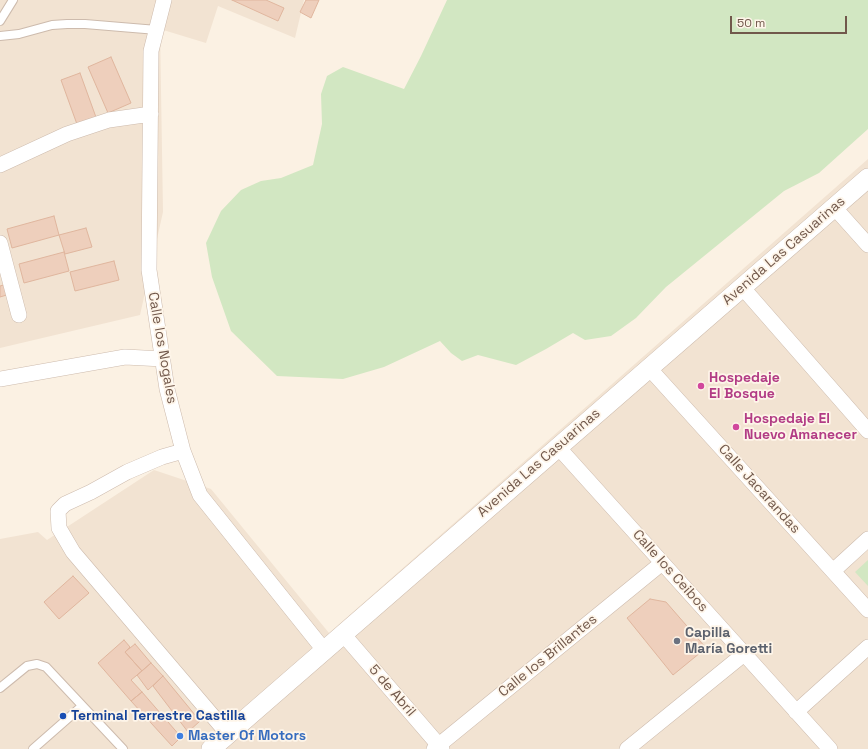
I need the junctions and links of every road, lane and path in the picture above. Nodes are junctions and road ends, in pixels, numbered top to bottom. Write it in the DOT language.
graph roads {
  1 [pos="13,0"];
  2 [pos="164,0"];
  3 [pos="0,21"];
  4 [pos="157,30"];
  5 [pos="0,36"];
  6 [pos="151,114"];
  7 [pos="0,164"];
  8 [pos="868,178"];
  9 [pos="834,207"];
  10 [pos="0,243"];
  11 [pos="868,245"];
  12 [pos="742,287"];
  13 [pos="19,315"];
  14 [pos="163,359"];
  15 [pos="649,368"];
  16 [pos="0,378"];
  17 [pos="868,431"];
  18 [pos="558,447"];
  19 [pos="183,452"];
  20 [pos="868,539"];
  21 [pos="662,563"];
  22 [pos="833,571"];
  23 [pos="868,610"];
  24 [pos="343,634"];
  25 [pos="868,647"];
  26 [pos="324,650"];
  27 [pos="744,654"];
  28 [pos="0,688"];
  29 [pos="82,706"];
  30 [pos="796,712"];
  31 [pos="228,734"];
  32 [pos="825,747"];
  33 [pos="438,748"];
  34 [pos="33,749"];
  35 [pos="123,749"];
  36 [pos="211,749"];
  37 [pos="627,749"];
  1 -- 3 [label="lane"];
  2 -- 4 [label="street, Calle los Nogales"];
  4 -- 5 [label="lane"];
  4 -- 6 [label="street, Calle los Nogales"];
  6 -- 7 [label="street"];
  6 -- 14 [label="street, Calle los Nogales"];
  8 -- 9 [label="street, Avenida Las Casuarinas"];
  9 -- 11 [label="street"];
  9 -- 12 [label="street, Avenida Las Casuarinas"];
  10 -- 13 [label="street"];
  12 -- 15 [label="street, Avenida Las Casuarinas"];
  12 -- 17 [label="street"];
  14 -- 16 [label="street"];
  14 -- 19 [label="street, Calle los Nogales"];
  15 -- 18 [label="street, Avenida Las Casuarinas"];
  15 -- 22 [label="street, Calle Jacarandas"];
  18 -- 21 [label="street, Calle los Ceibos"];
  18 -- 24 [label="street, Avenida Las Casuarinas"];
  19 -- 26 [label="street, Calle los Nogales"];
  19 -- 31 [label="street"];
  20 -- 22 [label="street"];
  21 -- 27 [label="street, Calle los Ceibos"];
  21 -- 33 [label="street, Calle los Brillantes"];
  22 -- 23 [label="street, Calle Jacarandas"];
  24 -- 26 [label="street, Avenida Las Casuarinas"];
  24 -- 33 [label="street, 5 de Abril"];
  25 -- 30 [label="street"];
  26 -- 31 [label="street, Avenida Las Casuarinas"];
  27 -- 30 [label="street, Calle los Ceibos"];
  27 -- 37 [label="street"];
  28 -- 29 [label="lane"];
  29 -- 34 [label="lane"];
  29 -- 35 [label="lane"];
  30 -- 32 [label="street, Calle los Ceibos"];
  31 -- 36 [label="street, Avenida Las Casuarinas"];
}
